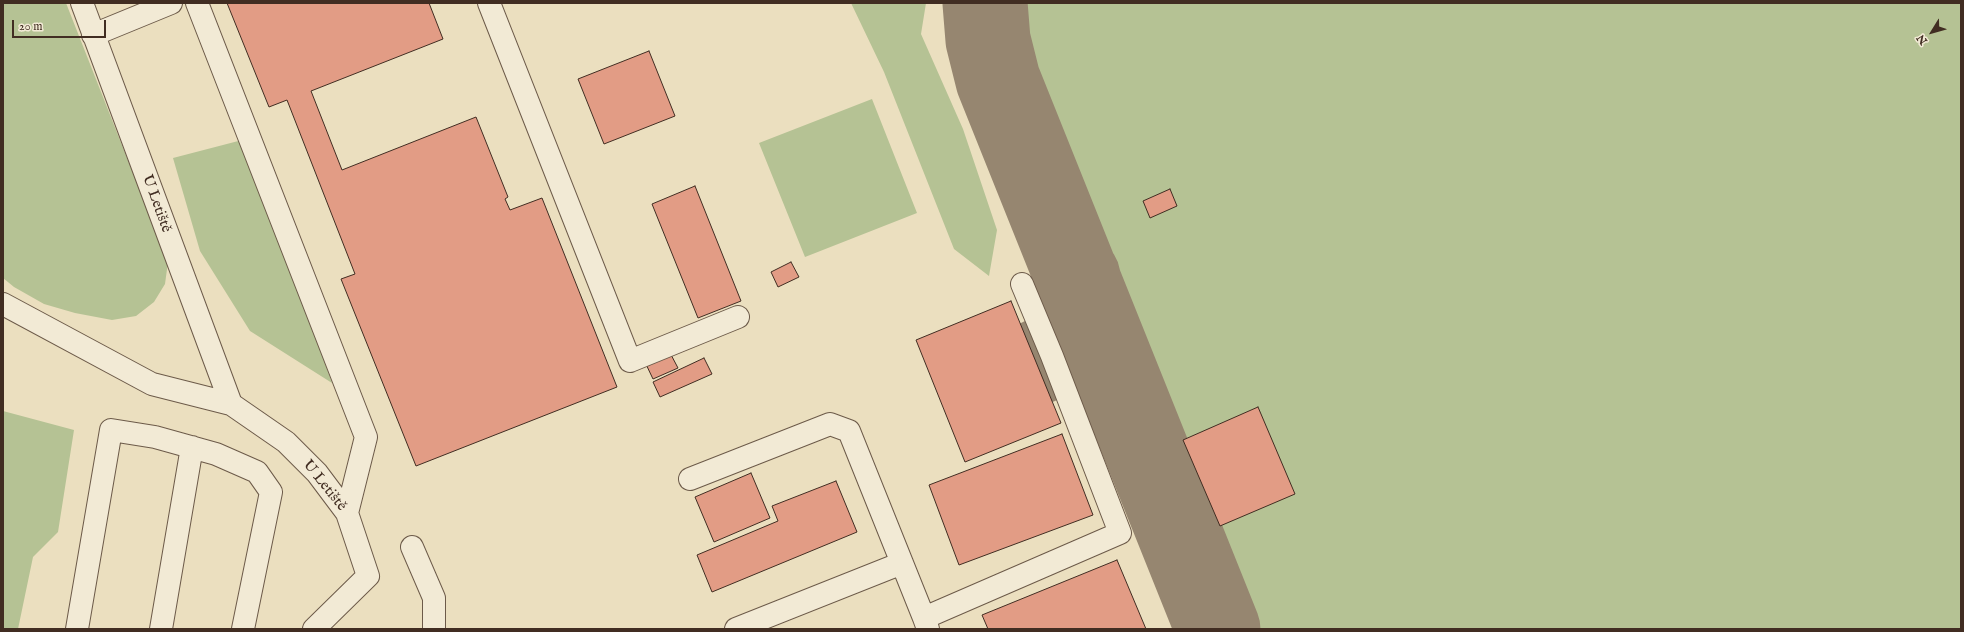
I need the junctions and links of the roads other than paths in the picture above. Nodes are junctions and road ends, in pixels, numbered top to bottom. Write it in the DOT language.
graph roads {
  1 [pos="82,3"];
  2 [pos="171,3"];
  3 [pos="197,3"];
  4 [pos="489,3"];
  5 [pos="94,35"];
  6 [pos="1022,284"];
  7 [pos="3,304"];
  8 [pos="738,317"];
  9 [pos="231,404"];
  10 [pos="192,447"];
  11 [pos="690,479"];
  12 [pos="347,513"];
  13 [pos="412,547"];
  14 [pos="902,563"];
  15 [pos="332,621"];
  16 [pos="926,624"];
  17 [pos="77,629"];
  18 [pos="161,629"];
  19 [pos="244,629"];
  20 [pos="314,629"];
  21 [pos="434,629"];
  22 [pos="736,629"];
  1 -- 5 [label="lane, U Letiště"];
  2 -- 5 [label="lane"];
  3 -- 12 [label="lane"];
  4 -- 8 [label="lane"];
  5 -- 9 [label="lane, U Letiště"];
  6 -- 16 [label="lane"];
  7 -- 9 [label="lane, U Letiště"];
  9 -- 12 [label="lane, U Letiště"];
  10 -- 17 [label="lane"];
  10 -- 18 [label="lane"];
  10 -- 19 [label="lane"];
  11 -- 14 [label="lane"];
  12 -- 15 [label="lane, U Letiště"];
  13 -- 21 [label="lane"];
  14 -- 16 [label="lane"];
  14 -- 22 [label="lane"];
  15 -- 20 [label="lane"];
}
